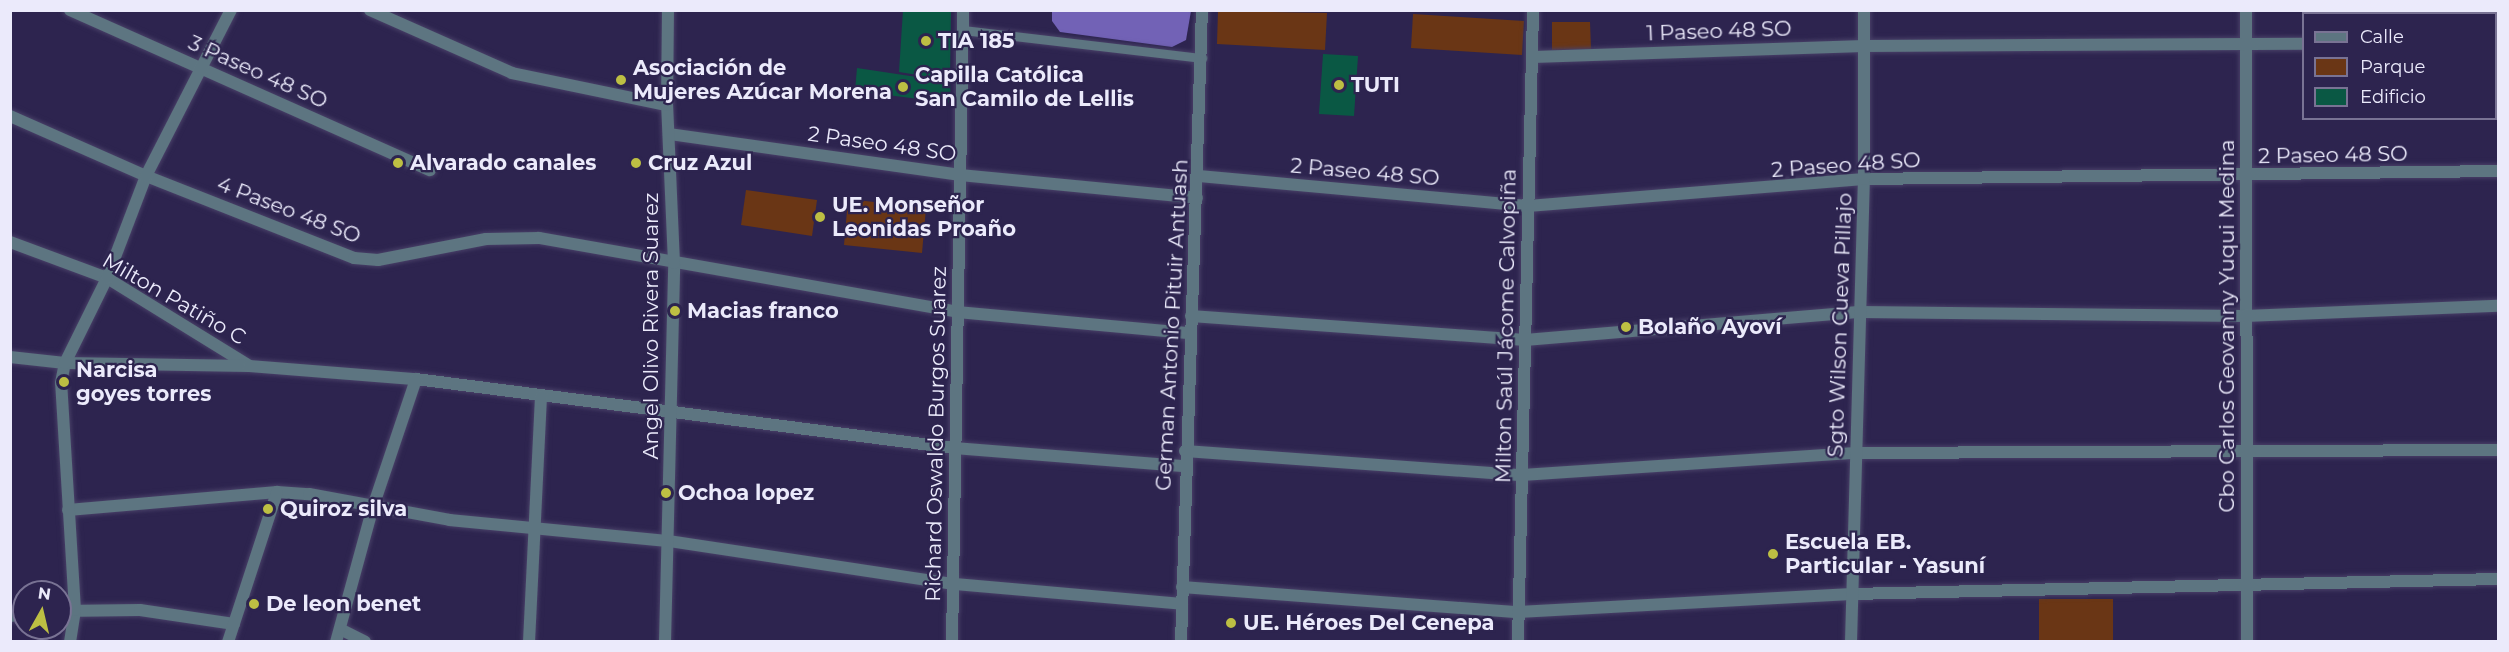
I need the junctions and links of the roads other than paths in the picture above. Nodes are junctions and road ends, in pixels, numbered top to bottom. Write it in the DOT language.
graph roads {
  1 [pos="70,10"];
  2 [pos="231,10"];
  3 [pos="370,10"];
  4 [pos="668,10"];
  5 [pos="963,10"];
  6 [pos="1202,10"];
  7 [pos="1533,10"];
  8 [pos="1864,10"];
  9 [pos="2246,10"];
  10 [pos="963,30"];
  11 [pos="2302,44"];
  12 [pos="2246,45"];
  13 [pos="1864,46"];
  14 [pos="1533,57"];
  15 [pos="1202,58"];
  16 [pos="202,68"];
  17 [pos="667,105"];
  18 [pos="10,116"];
  19 [pos="669,134"];
  20 [pos="430,170"];
  21 [pos="2499,171"];
  22 [pos="960,175"];
  23 [pos="146,176"];
  24 [pos="1199,176"];
  25 [pos="2246,177"];
  26 [pos="1864,179"];
  27 [pos="1197,198"];
  28 [pos="1528,206"];
  29 [pos="10,242"];
  30 [pos="674,263"];
  31 [pos="107,278"];
  32 [pos="2499,306"];
  33 [pos="957,312"];
  34 [pos="1861,312"];
  35 [pos="1191,316"];
  36 [pos="2245,316"];
  37 [pos="1190,333"];
  38 [pos="1525,340"];
  39 [pos="10,357"];
  40 [pos="65,363"];
  41 [pos="249,366"];
  42 [pos="416,379"];
  43 [pos="541,396"];
  44 [pos="673,409"];
  45 [pos="954,448"];
  46 [pos="2246,449"];
  47 [pos="2499,450"];
  48 [pos="1185,451"];
  49 [pos="1855,453"];
  50 [pos="1185,466"];
  51 [pos="1522,475"];
  52 [pos="277,492"];
  53 [pos="373,507"];
  54 [pos="68,510"];
  55 [pos="535,527"];
  56 [pos="669,542"];
  57 [pos="2499,579"];
  58 [pos="955,584"];
  59 [pos="2247,585"];
  60 [pos="1182,587"];
  61 [pos="1852,594"];
  62 [pos="1182,604"];
  63 [pos="72,610"];
  64 [pos="75,610"];
  65 [pos="1518,612"];
  66 [pos="234,624"];
  67 [pos="340,629"];
  68 [pos="69,642"];
  69 [pos="228,642"];
  70 [pos="336,642"];
  71 [pos="365,642"];
  72 [pos="529,642"];
  73 [pos="665,642"];
  74 [pos="952,642"];
  75 [pos="1181,642"];
  76 [pos="1518,642"];
  77 [pos="1851,642"];
  78 [pos="2247,642"];
  1 -- 16 [label="street, 3 Paseo 48 SO"];
  2 -- 16 [label="street"];
  3 -- 17 [label="street"];
  4 -- 17 [label="street, Angel Olivo Rivera Suarez"];
  5 -- 10 [label="street, Richard Oswaldo Burgos Suarez"];
  6 -- 15 [label="street, German Antonio Pituir Antuash"];
  7 -- 14 [label="street, Milton Saúl Jácome Calvopiña"];
  8 -- 13 [label="street, Sgto Wilson Cueva Pillajo"];
  9 -- 12 [label="street, Cbo Carlos Geovanny Yuqui Medina"];
  10 -- 15 [label="lane"];
  10 -- 22 [label="street, Richard Oswaldo Burgos Suarez"];
  11 -- 12 [label="street, 1 Paseo 48 SO"];
  12 -- 13 [label="street, 1 Paseo 48 SO"];
  12 -- 25 [label="street, Cbo Carlos Geovanny Yuqui Medina"];
  13 -- 14 [label="street, 1 Paseo 48 SO"];
  13 -- 26 [label="street, Sgto Wilson Cueva Pillajo"];
  14 -- 28 [label="street, Milton Saúl Jácome Calvopiña"];
  15 -- 24 [label="street, German Antonio Pituir Antuash"];
  16 -- 20 [label="street, 3 Paseo 48 SO"];
  16 -- 23 [label="street"];
  17 -- 19 [label="street, Angel Olivo Rivera Suarez"];
  18 -- 23 [label="street, 4 Paseo 48 SO"];
  19 -- 22 [label="street, 2 Paseo 48 SO"];
  19 -- 30 [label="street, Angel Olivo Rivera Suarez"];
  21 -- 25 [label="street, 2 Paseo 48 SO"];
  22 -- 27 [label="street, 2 Paseo 48 SO"];
  22 -- 33 [label="street, Richard Oswaldo Burgos Suarez"];
  23 -- 30 [label="street, 4 Paseo 48 SO"];
  23 -- 31 [label="street"];
  24 -- 27 [label="street, German Antonio Pituir Antuash"];
  24 -- 28 [label="street, 2 Paseo 48 SO"];
  25 -- 26 [label="street, 2 Paseo 48 SO"];
  25 -- 36 [label="street, Cbo Carlos Geovanny Yuqui Medina"];
  26 -- 28 [label="street, 2 Paseo 48 SO"];
  26 -- 34 [label="street, Sgto Wilson Cueva Pillajo"];
  27 -- 35 [label="street, German Antonio Pituir Antuash"];
  28 -- 38 [label="street, Milton Saúl Jácome Calvopiña"];
  29 -- 31 [label="street, Milton Patiño C"];
  30 -- 33 [label="street, 4 Paseo 48 SO"];
  30 -- 44 [label="street, Angel Olivo Rivera Suarez"];
  31 -- 40 [label="street"];
  31 -- 41 [label="street, Milton Patiño C"];
  32 -- 36 [label="street"];
  33 -- 37 [label="street, 4 Paseo 48 SO"];
  33 -- 45 [label="street, Richard Oswaldo Burgos Suarez"];
  34 -- 36 [label="street"];
  34 -- 38 [label="street"];
  34 -- 49 [label="street, Sgto Wilson Cueva Pillajo"];
  35 -- 37 [label="street, German Antonio Pituir Antuash"];
  35 -- 38 [label="street"];
  36 -- 46 [label="street, Cbo Carlos Geovanny Yuqui Medina"];
  37 -- 48 [label="street, German Antonio Pituir Antuash"];
  38 -- 51 [label="street, Milton Saúl Jácome Calvopiña"];
  39 -- 40 [label="street"];
  40 -- 41 [label="street"];
  40 -- 54 [label="street"];
  41 -- 42 [label="street"];
  42 -- 43 [label="street"];
  42 -- 53 [label="street"];
  43 -- 44 [label="street"];
  43 -- 55 [label="street"];
  44 -- 45 [label="street"];
  44 -- 56 [label="street, Angel Olivo Rivera Suarez"];
  45 -- 50 [label="street"];
  45 -- 58 [label="street, Richard Oswaldo Burgos Suarez"];
  46 -- 47 [label="street"];
  46 -- 49 [label="street"];
  46 -- 59 [label="street, Cbo Carlos Geovanny Yuqui Medina"];
  48 -- 50 [label="street, German Antonio Pituir Antuash"];
  48 -- 51 [label="street"];
  49 -- 51 [label="street"];
  49 -- 61 [label="street, Sgto Wilson Cueva Pillajo"];
  50 -- 60 [label="street, German Antonio Pituir Antuash"];
  51 -- 65 [label="street, Milton Saúl Jácome Calvopiña"];
  52 -- 53 [label="street"];
  52 -- 54 [label="street"];
  52 -- 66 [label="street"];
  53 -- 55 [label="street"];
  53 -- 67 [label="street"];
  54 -- 64 [label="street"];
  55 -- 56 [label="street"];
  55 -- 72 [label="street"];
  56 -- 58 [label="street"];
  56 -- 73 [label="street, Angel Olivo Rivera Suarez"];
  57 -- 59 [label="street"];
  58 -- 62 [label="street"];
  58 -- 74 [label="street, Richard Oswaldo Burgos Suarez"];
  59 -- 61 [label="street"];
  59 -- 78 [label="street, Cbo Carlos Geovanny Yuqui Medina"];
  60 -- 62 [label="street, German Antonio Pituir Antuash"];
  60 -- 65 [label="street"];
  61 -- 65 [label="street"];
  61 -- 77 [label="street, Sgto Wilson Cueva Pillajo"];
  62 -- 75 [label="street, German Antonio Pituir Antuash"];
  63 -- 64 [label="street"];
  64 -- 66 [label="street"];
  64 -- 68 [label="street"];
  65 -- 76 [label="street, Milton Saúl Jácome Calvopiña"];
  66 -- 69 [label="street"];
  67 -- 70 [label="street"];
  67 -- 71 [label="street"];
}
